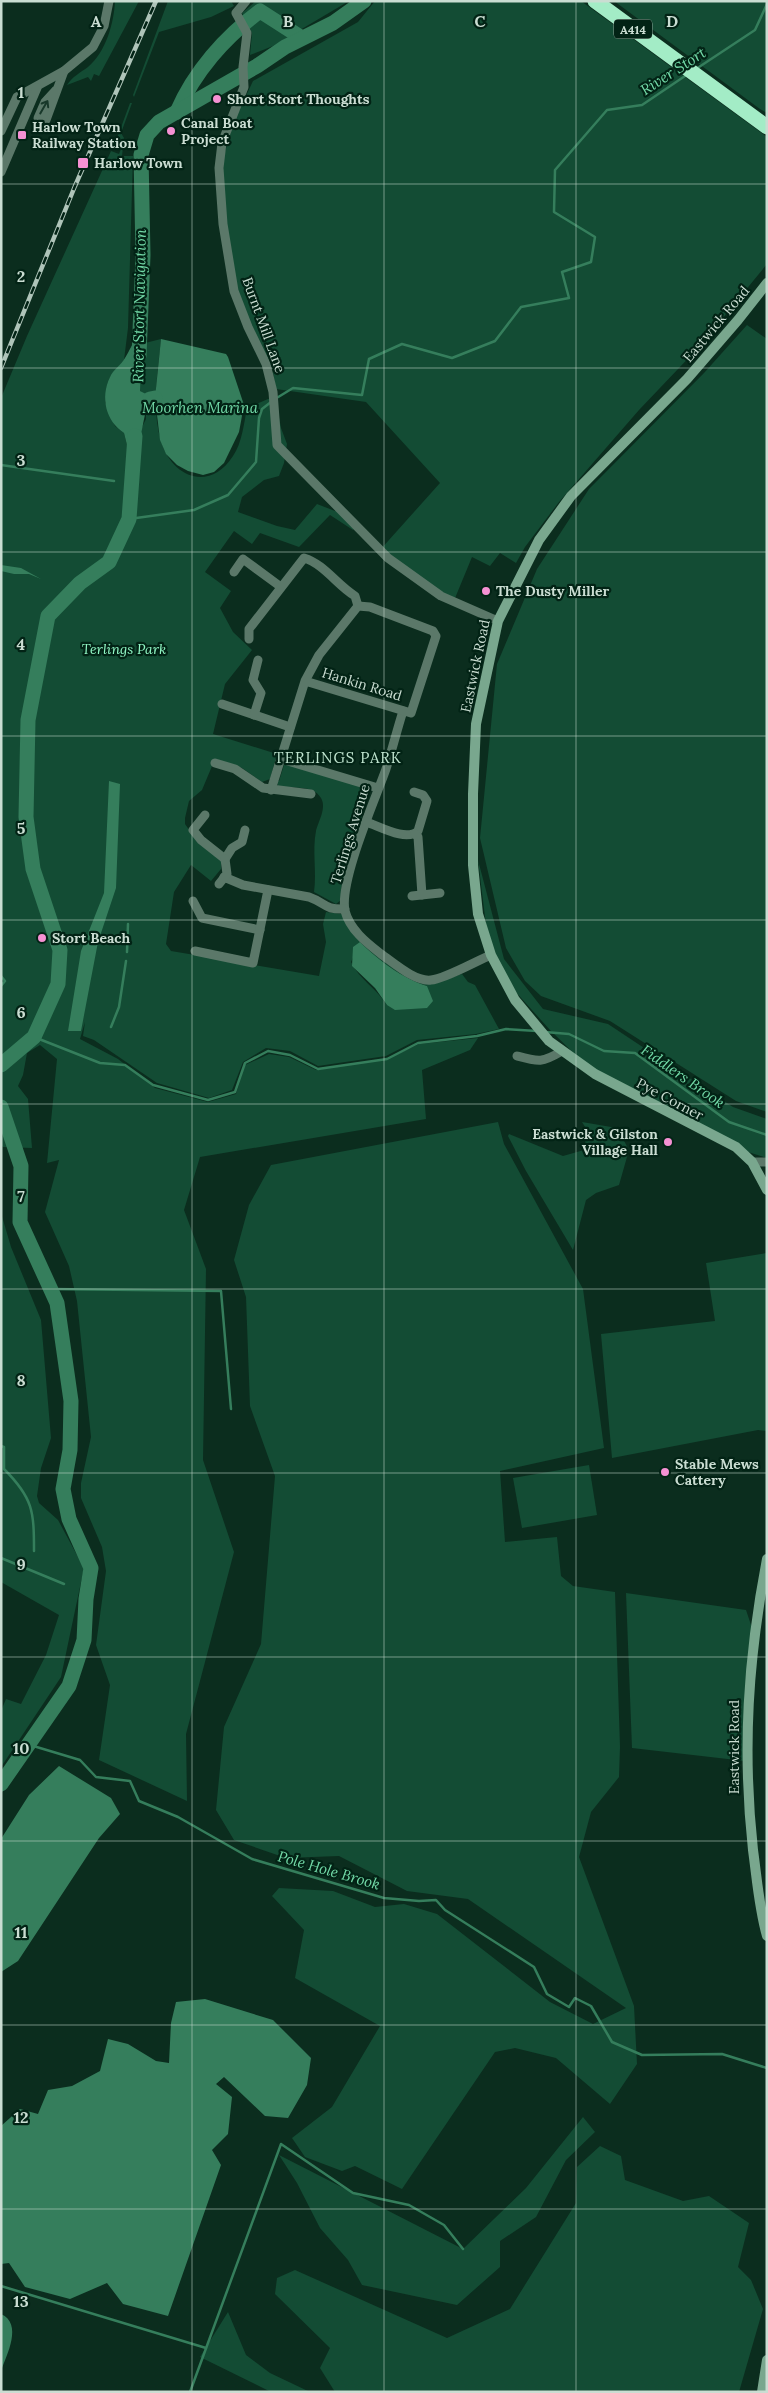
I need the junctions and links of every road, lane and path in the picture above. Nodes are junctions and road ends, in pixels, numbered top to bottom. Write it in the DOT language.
graph roads {
  1 [pos="109,1"];
  2 [pos="246,1"];
  3 [pos="595,1"];
  4 [pos="64,71"];
  5 [pos="37,88"];
  6 [pos="56,90"];
  7 [pos="767,127"];
  8 [pos="1,131"];
  9 [pos="1,172"];
  10 [pos="767,284"];
  11 [pos="234,572"];
  12 [pos="281,587"];
  13 [pos="358,606"];
  14 [pos="498,621"];
  15 [pos="248,639"];
  16 [pos="258,660"];
  17 [pos="305,681"];
  18 [pos="222,704"];
  19 [pos="407,712"];
  20 [pos="254,715"];
  21 [pos="290,727"];
  22 [pos="280,759"];
  23 [pos="216,763"];
  24 [pos="378,788"];
  25 [pos="271,790"];
  26 [pos="414,792"];
  27 [pos="311,794"];
  28 [pos="205,815"];
  29 [pos="366,822"];
  30 [pos="245,830"];
  31 [pos="415,834"];
  32 [pos="225,859"];
  33 [pos="268,890"];
  34 [pos="440,893"];
  35 [pos="422,895"];
  36 [pos="412,896"];
  37 [pos="193,901"];
  38 [pos="345,909"];
  39 [pos="260,930"];
  40 [pos="195,952"];
  41 [pos="491,955"];
  42 [pos="549,1040"];
  43 [pos="562,1051"];
  44 [pos="517,1056"];
  45 [pos="752,1162"];
  46 [pos="767,1162"];
  47 [pos="767,1190"];
  48 [pos="767,1559"];
  49 [pos="767,1936"];
  50 [pos="767,2360"];
  51 [pos="762,2392"];
  1 -- 4 [label="street"];
  2 -- 14 [label="street, Burnt Mill Lane"];
  3 -- 7 [label="highway, A414"];
  4 -- 5 [label="street"];
  4 -- 6 [label="street"];
  5 -- 8 [label="street"];
  5 -- 9 [label="street, one-way"];
  10 -- 14 [label="street, Eastwick Road"];
  11 -- 12 [label="street"];
  12 -- 13 [label="street"];
  12 -- 15 [label="street"];
  13 -- 17 [label="street"];
  13 -- 19 [label="street, Terlings Avenue"];
  14 -- 41 [label="street, Eastwick Road"];
  16 -- 20 [label="street"];
  17 -- 19 [label="street, Hankin Road"];
  17 -- 21 [label="street"];
  18 -- 20 [label="street"];
  19 -- 24 [label="street, Terlings Avenue"];
  20 -- 21 [label="street"];
  21 -- 22 [label="street"];
  22 -- 24 [label="street"];
  22 -- 25 [label="street"];
  23 -- 25 [label="street"];
  24 -- 29 [label="street, Terlings Avenue"];
  25 -- 27 [label="street"];
  26 -- 31 [label="street"];
  28 -- 32 [label="street"];
  29 -- 31 [label="street"];
  29 -- 38 [label="street, Terlings Avenue"];
  30 -- 32 [label="street"];
  31 -- 35 [label="street"];
  32 -- 33 [label="street"];
  33 -- 38 [label="street"];
  33 -- 39 [label="street"];
  34 -- 35 [label="street"];
  35 -- 36 [label="street"];
  37 -- 39 [label="street"];
  38 -- 41 [label="street"];
  39 -- 40 [label="street"];
  41 -- 42 [label="street, Eastwick Road"];
  42 -- 43 [label="street, Pye Corner"];
  43 -- 44 [label="street"];
  43 -- 45 [label="street, Pye Corner"];
  45 -- 46 [label="street"];
  45 -- 47 [label="street, Pye Corner"];
  48 -- 49 [label="street, Eastwick Road"];
  50 -- 51 [label="street"];
}
